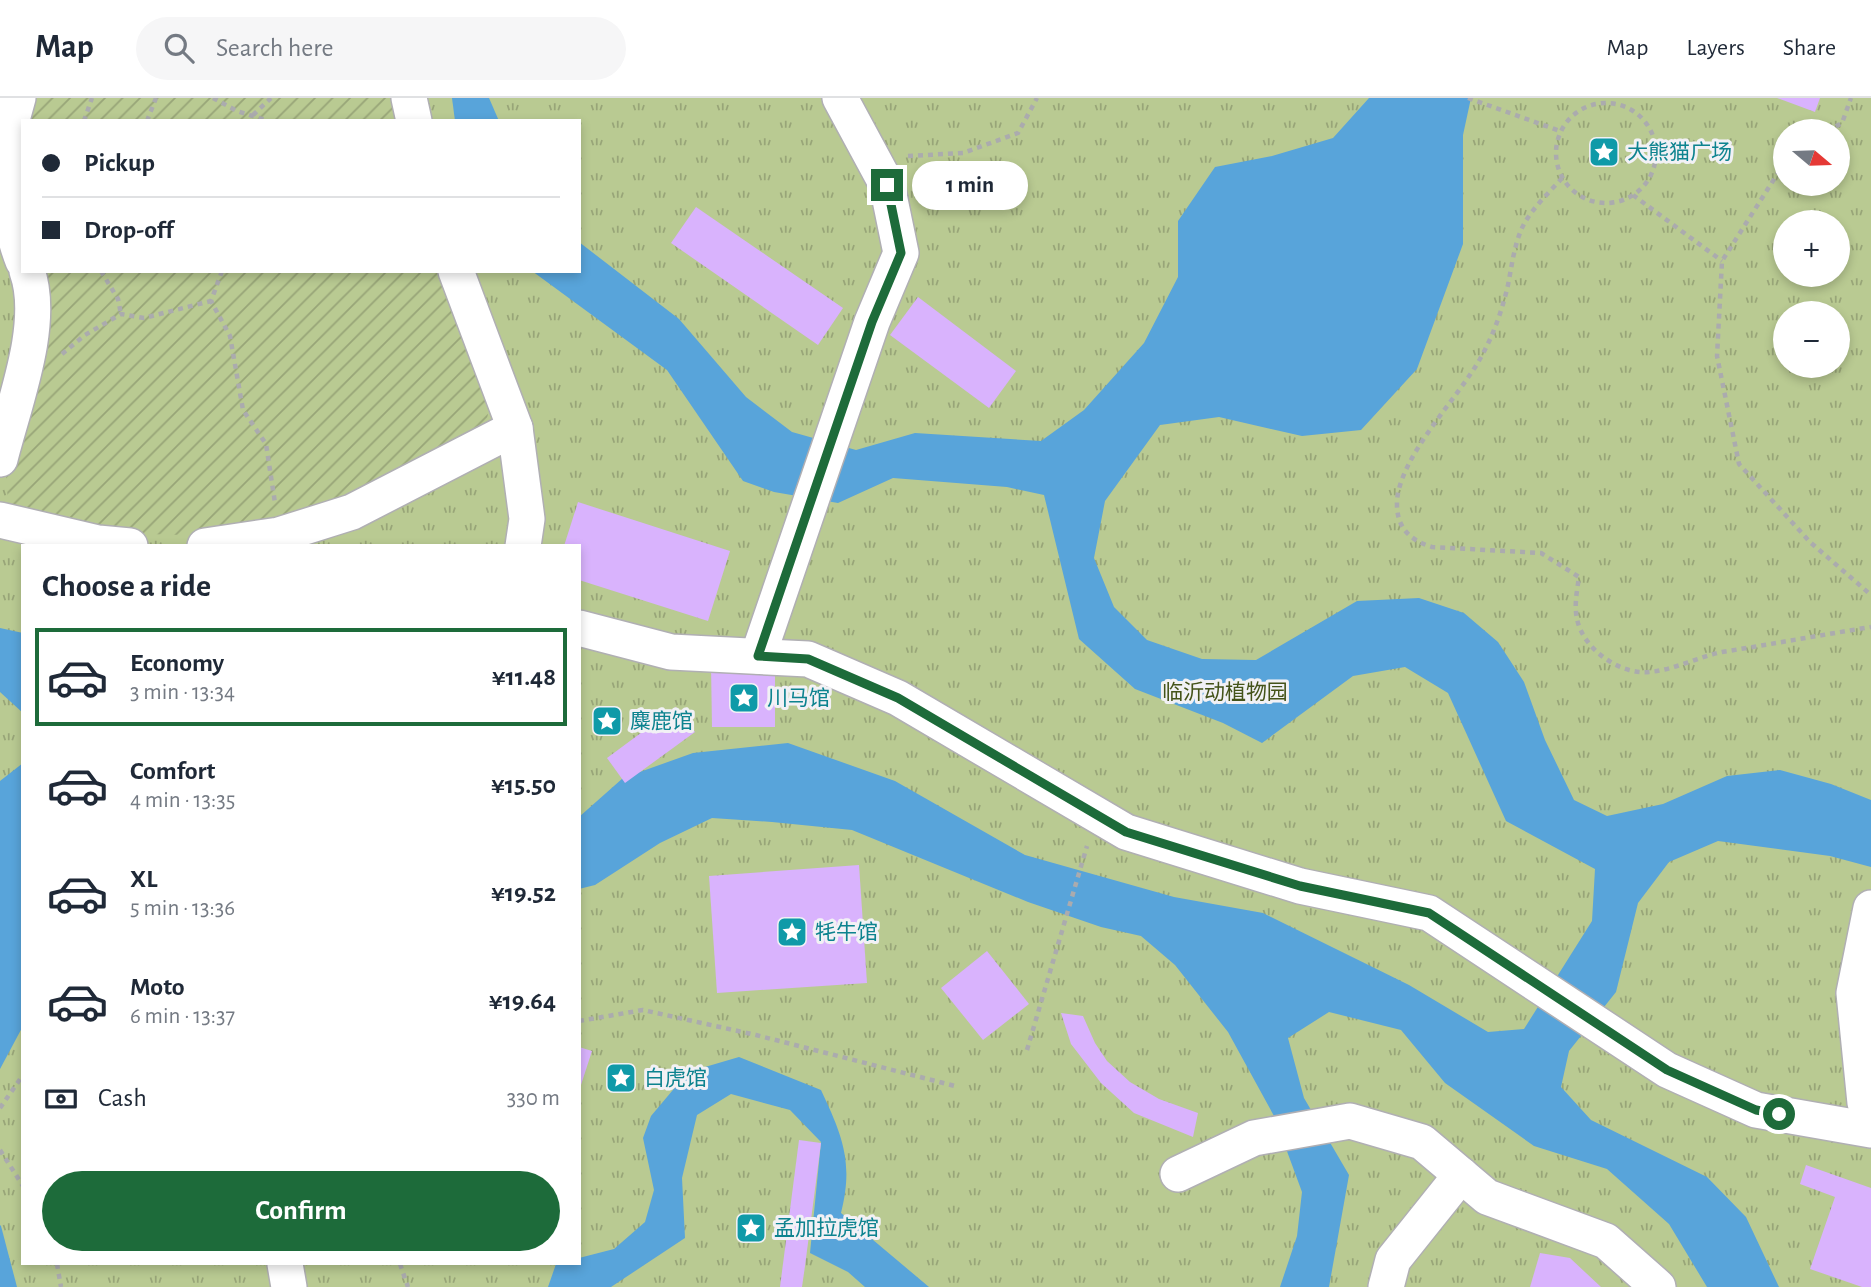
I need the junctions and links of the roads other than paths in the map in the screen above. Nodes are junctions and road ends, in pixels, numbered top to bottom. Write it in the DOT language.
graph roads {
  1 [pos="18,98"];
  2 [pos="409,98"];
  3 [pos="840,98"];
  4 [pos="414,119"];
  5 [pos="21,252"];
  6 [pos="28,273"];
  7 [pos="457,273"];
  8 [pos="515,428"];
  9 [pos="0,459"];
  10 [pos="0,520"];
  11 [pos="109,544"];
  12 [pos="218,544"];
  13 [pos="523,544"];
  14 [pos="581,629"];
  15 [pos="758,656"];
  16 [pos="1871,908"];
  17 [pos="1871,1111"];
  18 [pos="1871,1130"];
  19 [pos="1178,1174"];
  20 [pos="1461,1175"];
  21 [pos="285,1265"];
  22 [pos="289,1287"];
  23 [pos="1387,1287"];
  24 [pos="1658,1287"];
  1 -- 5 [label="lane"];
  2 -- 4 [label="lane"];
  3 -- 15 [label="lane"];
  6 -- 9 [label="lane"];
  7 -- 8 [label="lane"];
  8 -- 12 [label="lane"];
  8 -- 13 [label="lane"];
  10 -- 11 [label="lane"];
  14 -- 15 [label="lane"];
  15 -- 18 [label="lane"];
  16 -- 17 [label="lane"];
  19 -- 20 [label="lane"];
  20 -- 23 [label="lane"];
  20 -- 24 [label="lane"];
  21 -- 22 [label="lane"];
}
